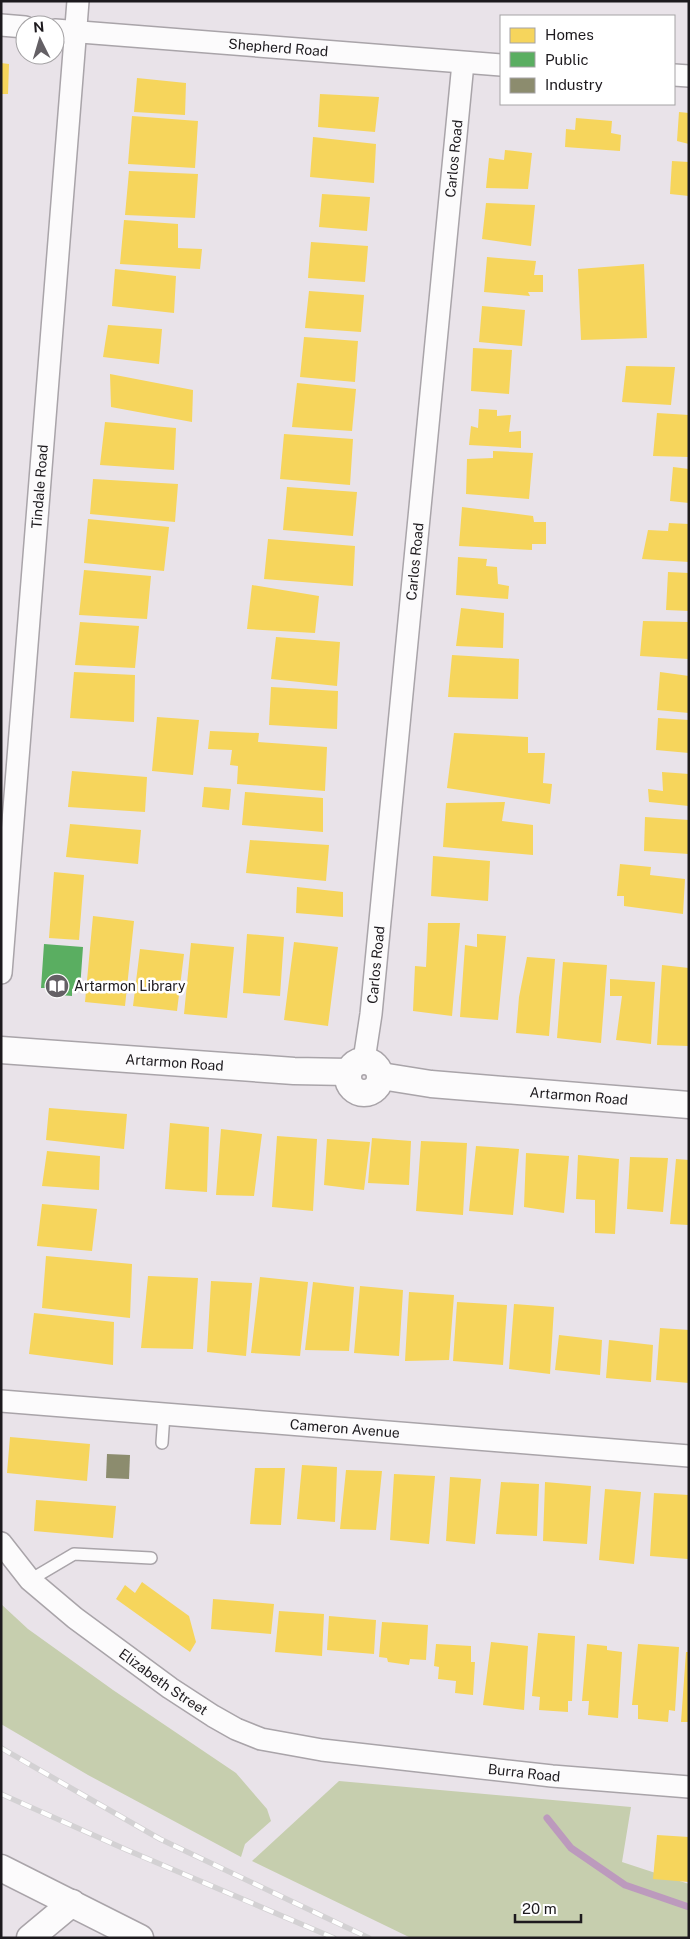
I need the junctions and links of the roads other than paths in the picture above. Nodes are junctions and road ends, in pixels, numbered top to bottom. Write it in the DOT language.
graph roads {
  1 [pos="78,1"];
  2 [pos="1,25"];
  3 [pos="15,26"];
  4 [pos="65,31"];
  5 [pos="464,63"];
  6 [pos="63,65"];
  7 [pos="500,65"];
  8 [pos="675,75"];
  9 [pos="689,76"];
  10 [pos="1,973"];
  11 [pos="1,1050"];
  12 [pos="364,1070"];
  13 [pos="689,1105"];
  14 [pos="1,1401"];
  15 [pos="164,1414"];
  16 [pos="162,1443"];
  17 [pos="689,1456"];
  18 [pos="1,1543"];
  19 [pos="151,1558"];
  20 [pos="30,1580"];
  21 [pos="360,1754"];
  22 [pos="689,1787"];
  23 [pos="1,1868"];
  24 [pos="72,1903"];
  25 [pos="30,1938"];
  26 [pos="140,1938"];
  1 -- 4 [label="street, Tindale Road"];
  2 -- 3 [label="street"];
  4 -- 5 [label="street, Shepherd Road"];
  5 -- 7 [label="street, Shepherd Road"];
  5 -- 12 [label="street, Carlos Road"];
  6 -- 10 [label="street, Tindale Road"];
  8 -- 9 [label="street"];
  11 -- 12 [label="street, Artarmon Road"];
  12 -- 13 [label="street, Artarmon Road"];
  14 -- 15 [label="street, Cameron Avenue"];
  15 -- 16 [label="lane"];
  15 -- 17 [label="street, Cameron Avenue"];
  18 -- 20 [label="street, Elizabeth Street"];
  19 -- 20 [label="lane"];
  20 -- 21 [label="street, Elizabeth Street"];
  21 -- 22 [label="street, Burra Road"];
  23 -- 24 [label="street"];
  24 -- 25 [label="street"];
  24 -- 26 [label="street"];
}
